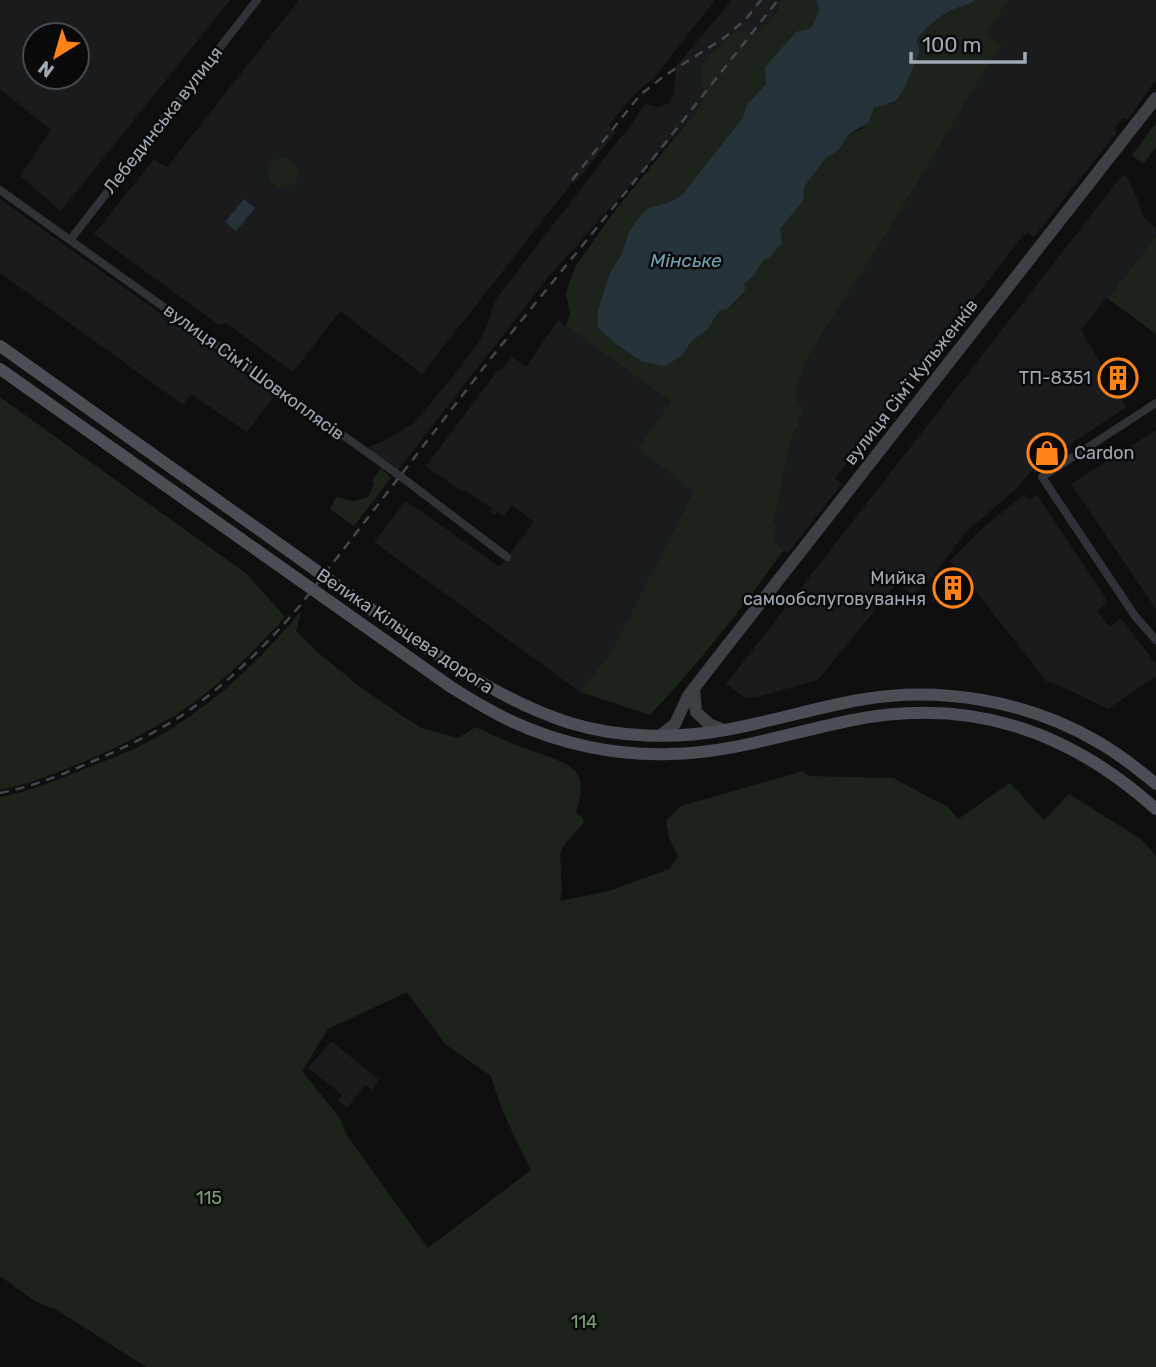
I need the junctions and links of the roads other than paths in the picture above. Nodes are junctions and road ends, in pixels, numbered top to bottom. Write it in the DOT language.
graph roads {
  1 [pos="257,0"];
  2 [pos="1156,98"];
  3 [pos="0,190"];
  4 [pos="70,240"];
  5 [pos="0,346"];
  6 [pos="0,369"];
  7 [pos="1156,403"];
  8 [pos="508,557"];
  9 [pos="1156,640"];
  10 [pos="694,688"];
  11 [pos="724,730"];
  12 [pos="660,735"];
  13 [pos="1156,785"];
  14 [pos="1156,809"];
  1 -- 4 [label="street, Лебединська вулиця"];
  2 -- 10 [label="main road, вулиця Сімʼї Кульженків"];
  3 -- 4 [label="street, вулиця Сімʼї Шовкоплясів"];
  4 -- 8 [label="street, вулиця Сімʼї Шовкоплясів"];
  5 -- 12 [label="main road, Велика Кільцева дорога"];
  6 -- 14 [label="main road, Велика Кільцева дорога"];
  7 -- 9 [label="street"];
  10 -- 11 [label="main road"];
  10 -- 12 [label="main road, вулиця Сімʼї Кульженків"];
  11 -- 12 [label="main road, Велика Кільцева дорога"];
  11 -- 13 [label="main road, Велика Кільцева дорога"];
}
